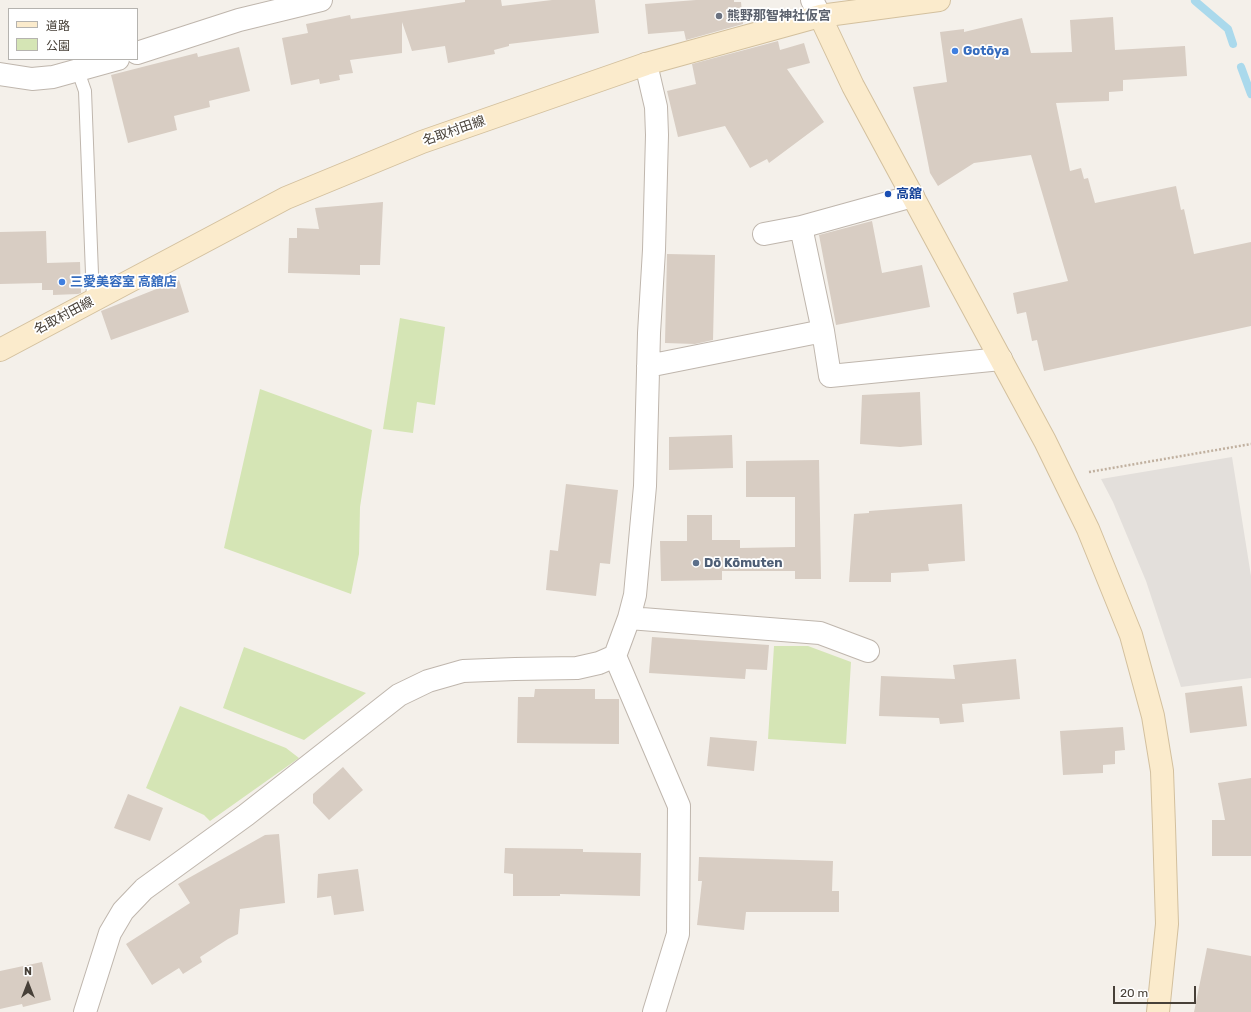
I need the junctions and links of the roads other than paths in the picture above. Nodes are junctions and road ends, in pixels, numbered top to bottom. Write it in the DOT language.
graph roads {
  1 [pos="321,0"];
  2 [pos="940,0"];
  3 [pos="816,8"];
  4 [pos="138,53"];
  5 [pos="115,60"];
  6 [pos="646,64"];
  7 [pos="78,71"];
  8 [pos="0,74"];
  9 [pos="913,196"];
  10 [pos="801,227"];
  11 [pos="764,234"];
  12 [pos="93,300"];
  13 [pos="823,331"];
  14 [pos="0,350"];
  15 [pos="1001,359"];
  16 [pos="648,366"];
  17 [pos="629,618"];
  18 [pos="868,651"];
  19 [pos="615,656"];
  20 [pos="85,1012"];
  21 [pos="654,1012"];
  22 [pos="1158,1012"];
  1 -- 4 [label="street"];
  2 -- 3 [label="street, 名取村田線"];
  3 -- 6 [label="street, 名取村田線"];
  3 -- 9 [label="street"];
  5 -- 7 [label="street"];
  6 -- 12 [label="street, 名取村田線"];
  6 -- 16 [label="street"];
  7 -- 8 [label="street"];
  7 -- 12 [label="lane"];
  9 -- 10 [label="street"];
  9 -- 15 [label="street"];
  10 -- 11 [label="street"];
  10 -- 13 [label="street"];
  12 -- 14 [label="street, 名取村田線"];
  13 -- 15 [label="street"];
  13 -- 16 [label="street"];
  15 -- 22 [label="street"];
  16 -- 17 [label="street"];
  17 -- 18 [label="street"];
  17 -- 19 [label="street"];
  19 -- 20 [label="street"];
  19 -- 21 [label="street"];
}
